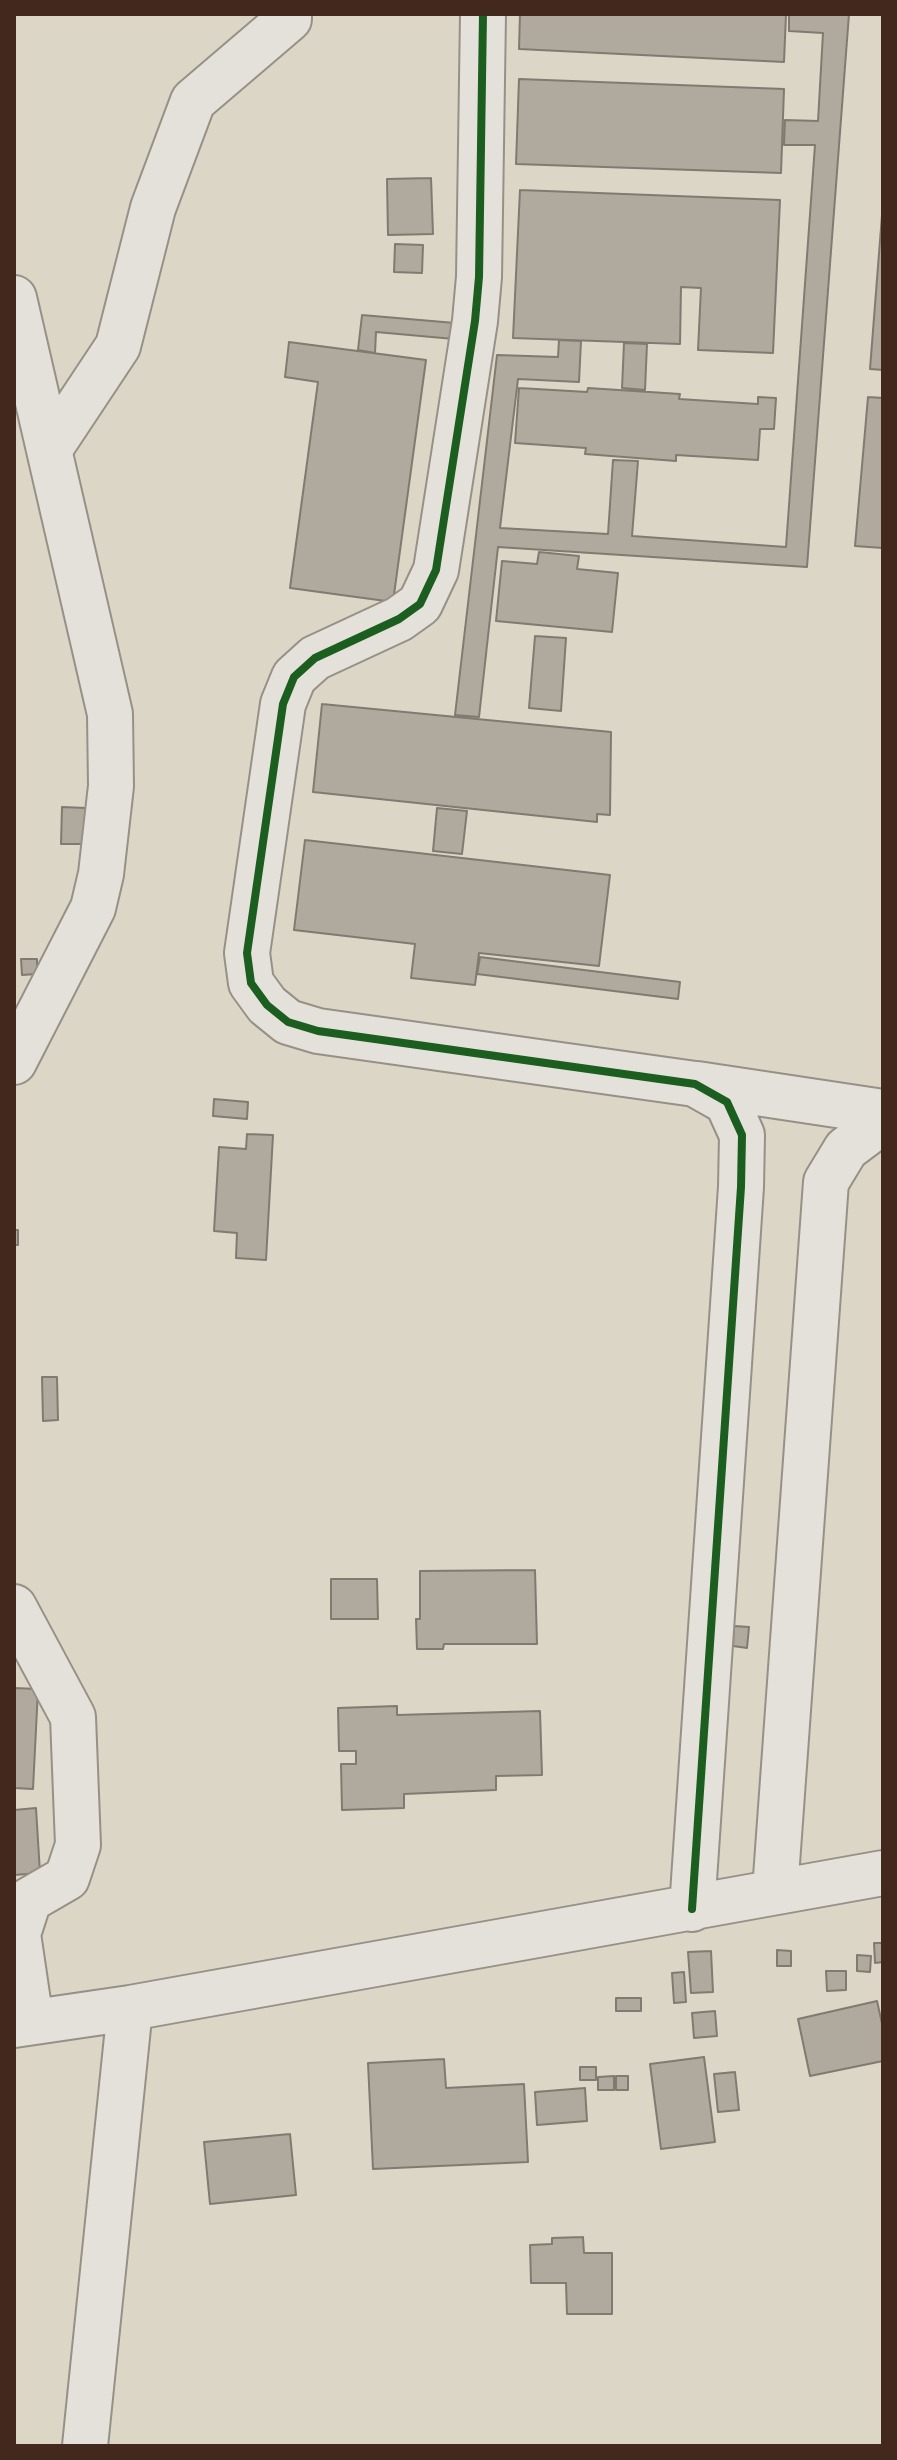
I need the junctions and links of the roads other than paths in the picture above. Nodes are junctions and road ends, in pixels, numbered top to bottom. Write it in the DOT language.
graph roads {
  1 [pos="289,14"];
  2 [pos="483,14"];
  3 [pos="14,298"];
  4 [pos="49,450"];
  5 [pos="14,1062"];
  6 [pos="695,1084"];
  7 [pos="883,1112"];
  8 [pos="883,1124"];
  9 [pos="14,1607"];
  10 [pos="883,1873"];
  11 [pos="775,1891"];
  12 [pos="692,1909"];
  13 [pos="16,1934"];
  14 [pos="130,2008"];
  15 [pos="22,2023"];
  16 [pos="85,2446"];
  1 -- 4 [label="street"];
  2 -- 6 [label="street"];
  3 -- 4 [label="street"];
  4 -- 5 [label="street"];
  6 -- 7 [label="street"];
  6 -- 12 [label="street"];
  8 -- 11 [label="street"];
  9 -- 13 [label="street"];
  10 -- 11 [label="street"];
  11 -- 12 [label="street"];
  12 -- 14 [label="street"];
  13 -- 15 [label="street"];
  14 -- 15 [label="street"];
  14 -- 16 [label="street"];
}
